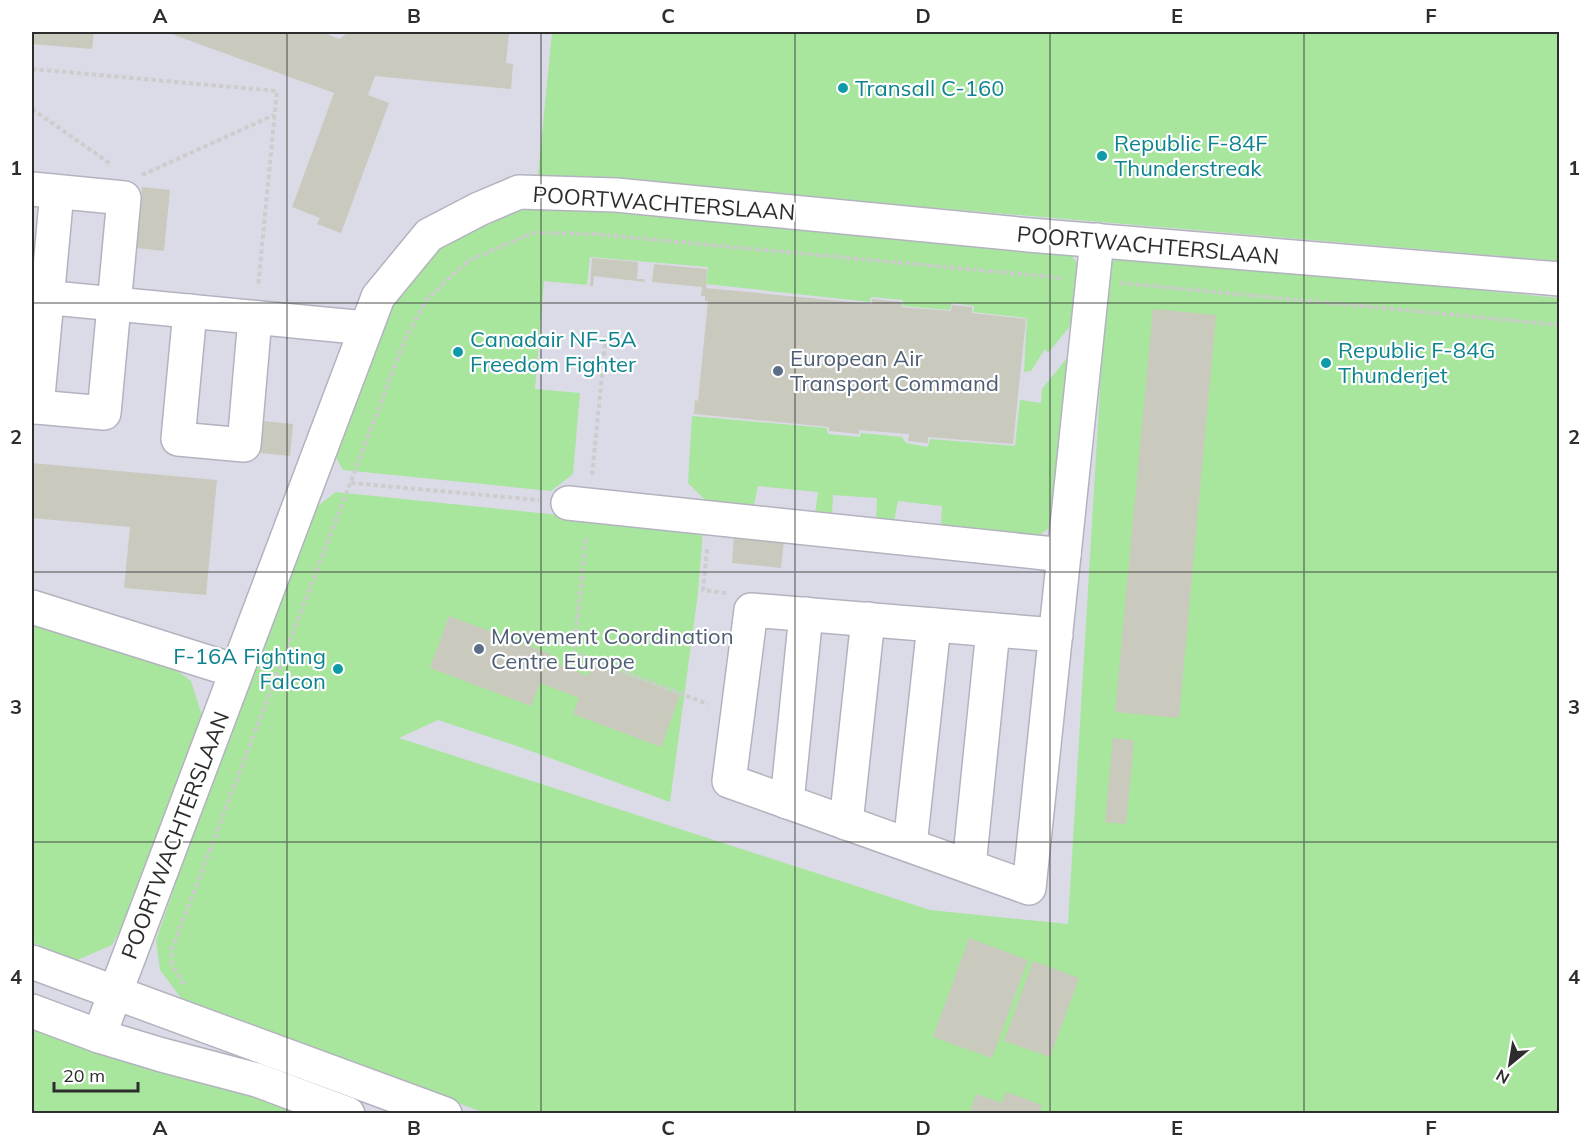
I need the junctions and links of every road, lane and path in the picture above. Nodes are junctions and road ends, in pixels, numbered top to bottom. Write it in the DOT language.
graph roads {
  1 [pos="32,69"];
  2 [pos="32,109"];
  3 [pos="275,114"];
  4 [pos="128,189"];
  5 [pos="44,190"];
  6 [pos="1097,240"];
  7 [pos="1560,279"];
  8 [pos="39,297"];
  9 [pos="114,304"];
  10 [pos="190,311"];
  11 [pos="255,318"];
  12 [pos="366,328"];
  13 [pos="34,407"];
  14 [pos="351,483"];
  15 [pos="568,503"];
  16 [pos="710,518"];
  17 [pos="1064,555"];
  18 [pos="32,607"];
  19 [pos="751,610"];
  20 [pos="806,614"];
  21 [pos="867,619"];
  22 [pos="934,625"];
  23 [pos="993,630"];
  24 [pos="1056,634"];
  25 [pos="574,653"];
  26 [pos="236,671"];
  27 [pos="738,707"];
  28 [pos="787,802"];
  29 [pos="846,823"];
  30 [pos="910,846"];
  31 [pos="969,866"];
  32 [pos="32,962"];
  33 [pos="115,993"];
  34 [pos="32,1011"];
  35 [pos="99,1036"];
  36 [pos="352,1079"];
  37 [pos="343,1113"];
  38 [pos="445,1113"];
  1 -- 3 [label="path"];
  2 -- 4 [label="path"];
  3 -- 4 [label="path"];
  3 -- 11 [label="path"];
  4 -- 5 [label="lane"];
  4 -- 9 [label="lane"];
  5 -- 8 [label="lane"];
  6 -- 7 [label="lane, POORTWACHTERSLAAN"];
  6 -- 12 [label="lane, POORTWACHTERSLAAN"];
  6 -- 17 [label="lane"];
  8 -- 9 [label="lane"];
  8 -- 13 [label="lane"];
  9 -- 10 [label="lane"];
  9 -- 13 [label="lane"];
  10 -- 11 [label="lane"];
  10 -- 11 [label="lane"];
  11 -- 12 [label="lane"];
  12 -- 26 [label="lane, POORTWACHTERSLAAN"];
  14 -- 15 [label="path"];
  15 -- 16 [label="lane"];
  16 -- 17 [label="lane"];
  16 -- 19 [label="path"];
  17 -- 24 [label="lane"];
  18 -- 26 [label="lane"];
  19 -- 20 [label="lane"];
  19 -- 27 [label="lane"];
  20 -- 21 [label="lane"];
  20 -- 28 [label="lane"];
  21 -- 22 [label="lane"];
  21 -- 29 [label="lane"];
  22 -- 23 [label="lane"];
  22 -- 30 [label="lane"];
  23 -- 24 [label="lane"];
  23 -- 31 [label="lane"];
  24 -- 31 [label="lane"];
  25 -- 27 [label="path"];
  26 -- 33 [label="lane, POORTWACHTERSLAAN"];
  27 -- 28 [label="lane"];
  28 -- 29 [label="lane"];
  29 -- 30 [label="lane"];
  30 -- 31 [label="lane"];
  32 -- 33 [label="lane"];
  33 -- 35 [label="lane, POORTWACHTERSLAAN"];
  33 -- 36 [label="lane"];
  34 -- 35 [label="lane"];
  35 -- 37 [label="lane"];
  36 -- 37 [label="lane"];
  36 -- 38 [label="lane"];
}
